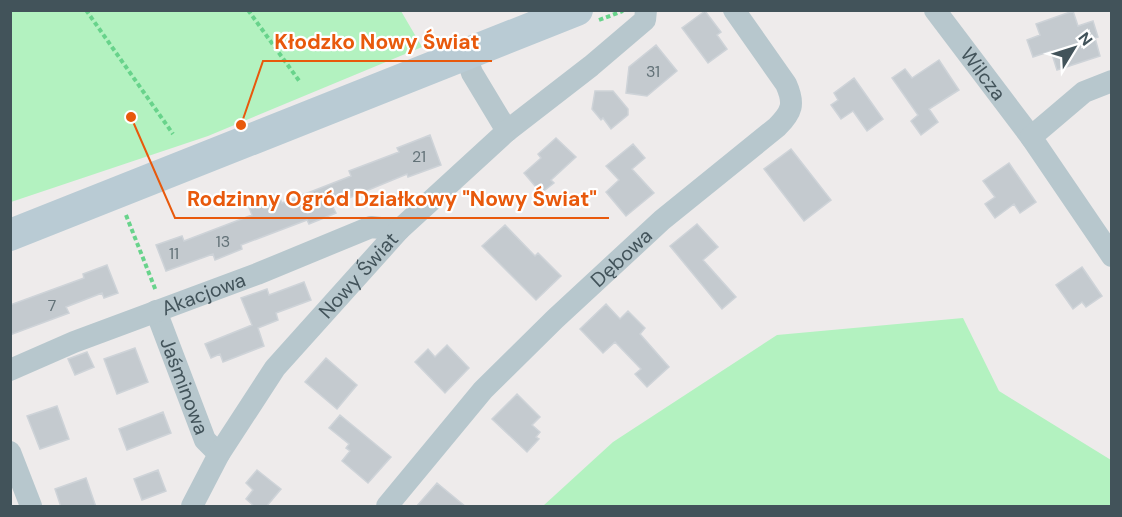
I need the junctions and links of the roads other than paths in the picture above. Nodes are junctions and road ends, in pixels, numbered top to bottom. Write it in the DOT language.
graph roads {
  1 [pos="577,10"];
  2 [pos="646,10"];
  3 [pos="734,10"];
  4 [pos="935,10"];
  5 [pos="466,56"];
  6 [pos="1112,81"];
  7 [pos="507,131"];
  8 [pos="1031,137"];
  9 [pos="399,230"];
  10 [pos="10,235"];
  11 [pos="1112,256"];
  12 [pos="160,310"];
  13 [pos="10,370"];
  14 [pos="10,452"];
  15 [pos="219,453"];
  16 [pos="31,507"];
  17 [pos="192,507"];
  18 [pos="387,507"];
  1 -- 5 [label="street"];
  2 -- 7 [label="street, Nowy Świat"];
  3 -- 18 [label="street, Dębowa"];
  4 -- 8 [label="street, Wilcza"];
  5 -- 7 [label="street"];
  5 -- 10 [label="street"];
  6 -- 8 [label="street"];
  7 -- 9 [label="street, Nowy Świat"];
  8 -- 11 [label="street, Wilcza"];
  9 -- 12 [label="street, Akacjowa"];
  9 -- 15 [label="street, Nowy Świat"];
  12 -- 13 [label="street, Akacjowa"];
  12 -- 15 [label="street, Jaśminowa"];
  14 -- 16 [label="street"];
  15 -- 17 [label="street, Nowy Świat"];
}
